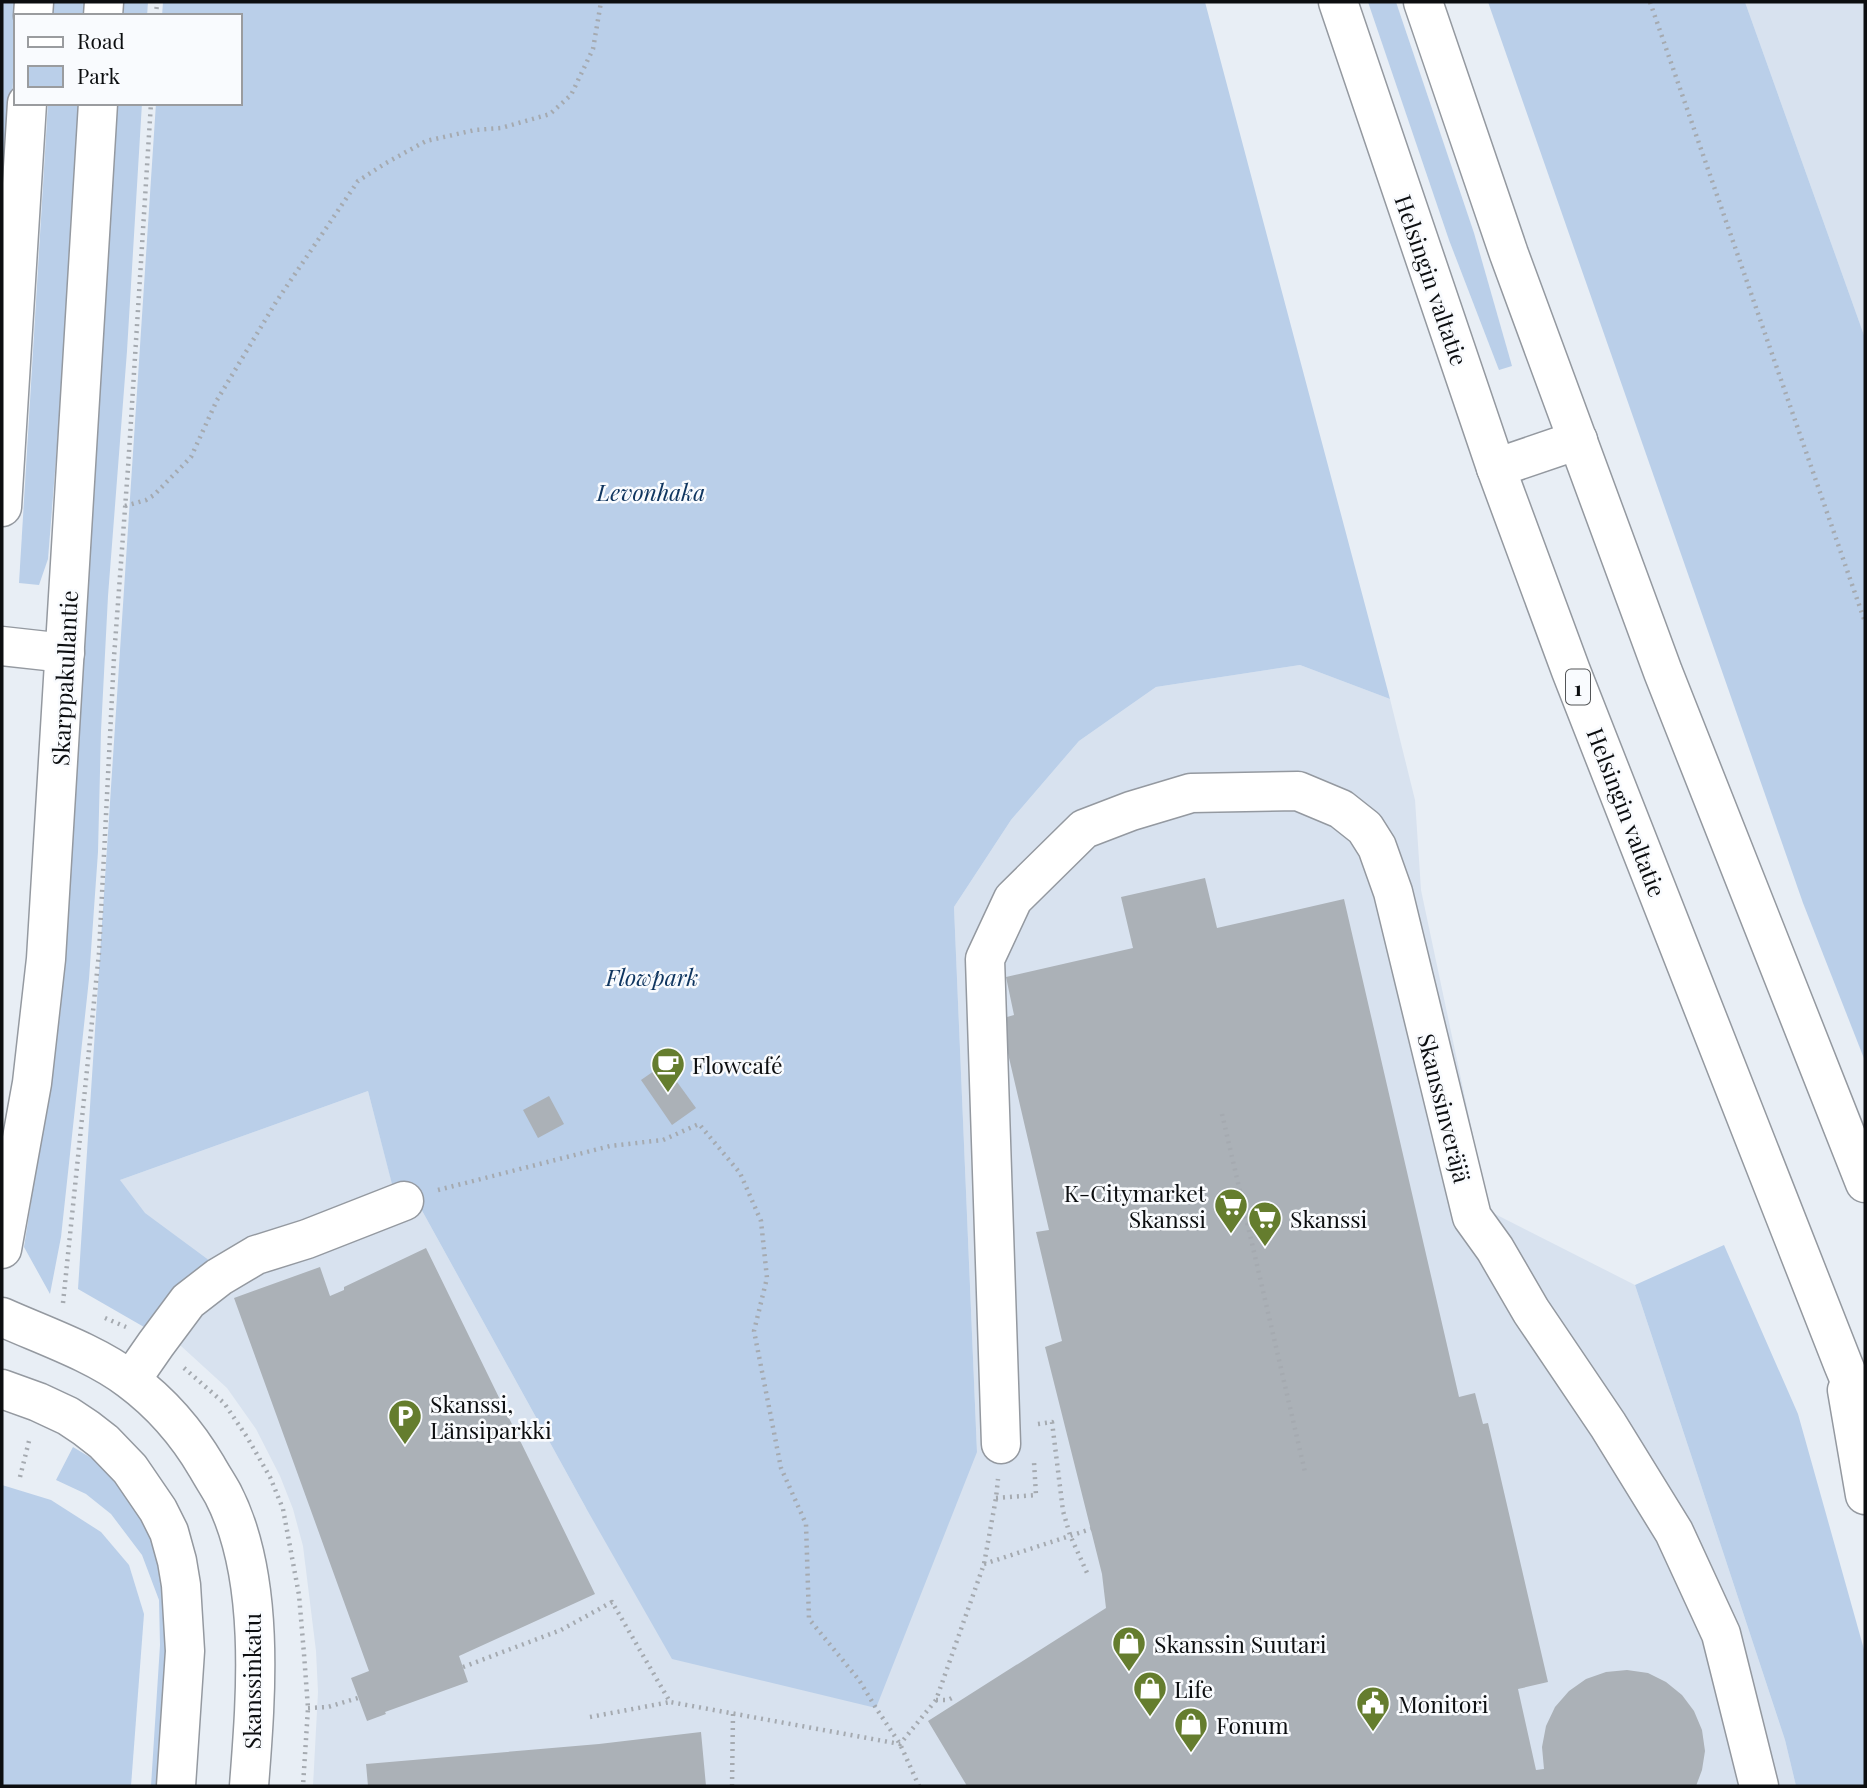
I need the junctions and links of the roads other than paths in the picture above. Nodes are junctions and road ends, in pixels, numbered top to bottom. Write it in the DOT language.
graph roads {
  1 [pos="1338,2"];
  2 [pos="1423,2"];
  3 [pos="27,105"];
  4 [pos="98,105"];
  5 [pos="1577,440"];
  6 [pos="1496,468"];
  7 [pos="2,507"];
  8 [pos="2,646"];
  9 [pos="65,653"];
  10 [pos="1865,1183"];
  11 [pos="404,1201"];
  12 [pos="2,1249"];
  13 [pos="2,1317"];
  14 [pos="1843,1364"];
  15 [pos="131,1380"];
  16 [pos="2,1389"];
  17 [pos="1865,1417"];
  18 [pos="1022,1444"];
  19 [pos="1865,1495"];
  20 [pos="176,1786"];
  21 [pos="249,1786"];
  22 [pos="1759,1786"];
  1 -- 6 [label="main road, Helsingin valtatie / 1"];
  2 -- 5 [label="main road"];
  3 -- 7 [label="main road"];
  4 -- 9 [label="main road, Skarppakullantie"];
  5 -- 6 [label="main road"];
  5 -- 10 [label="main road"];
  6 -- 14 [label="main road, Helsingin valtatie / 1"];
  8 -- 9 [label="main road"];
  9 -- 12 [label="main road, Skarppakullantie"];
  11 -- 15 [label="main road"];
  13 -- 15 [label="main road, Skanssinkatu"];
  14 -- 17 [label="main road, Helsingin valtatie / 1"];
  14 -- 19 [label="main road"];
  15 -- 21 [label="main road, Skanssinkatu"];
  16 -- 20 [label="main road"];
  18 -- 22 [label="main road, Skanssinveräjä"];
}
